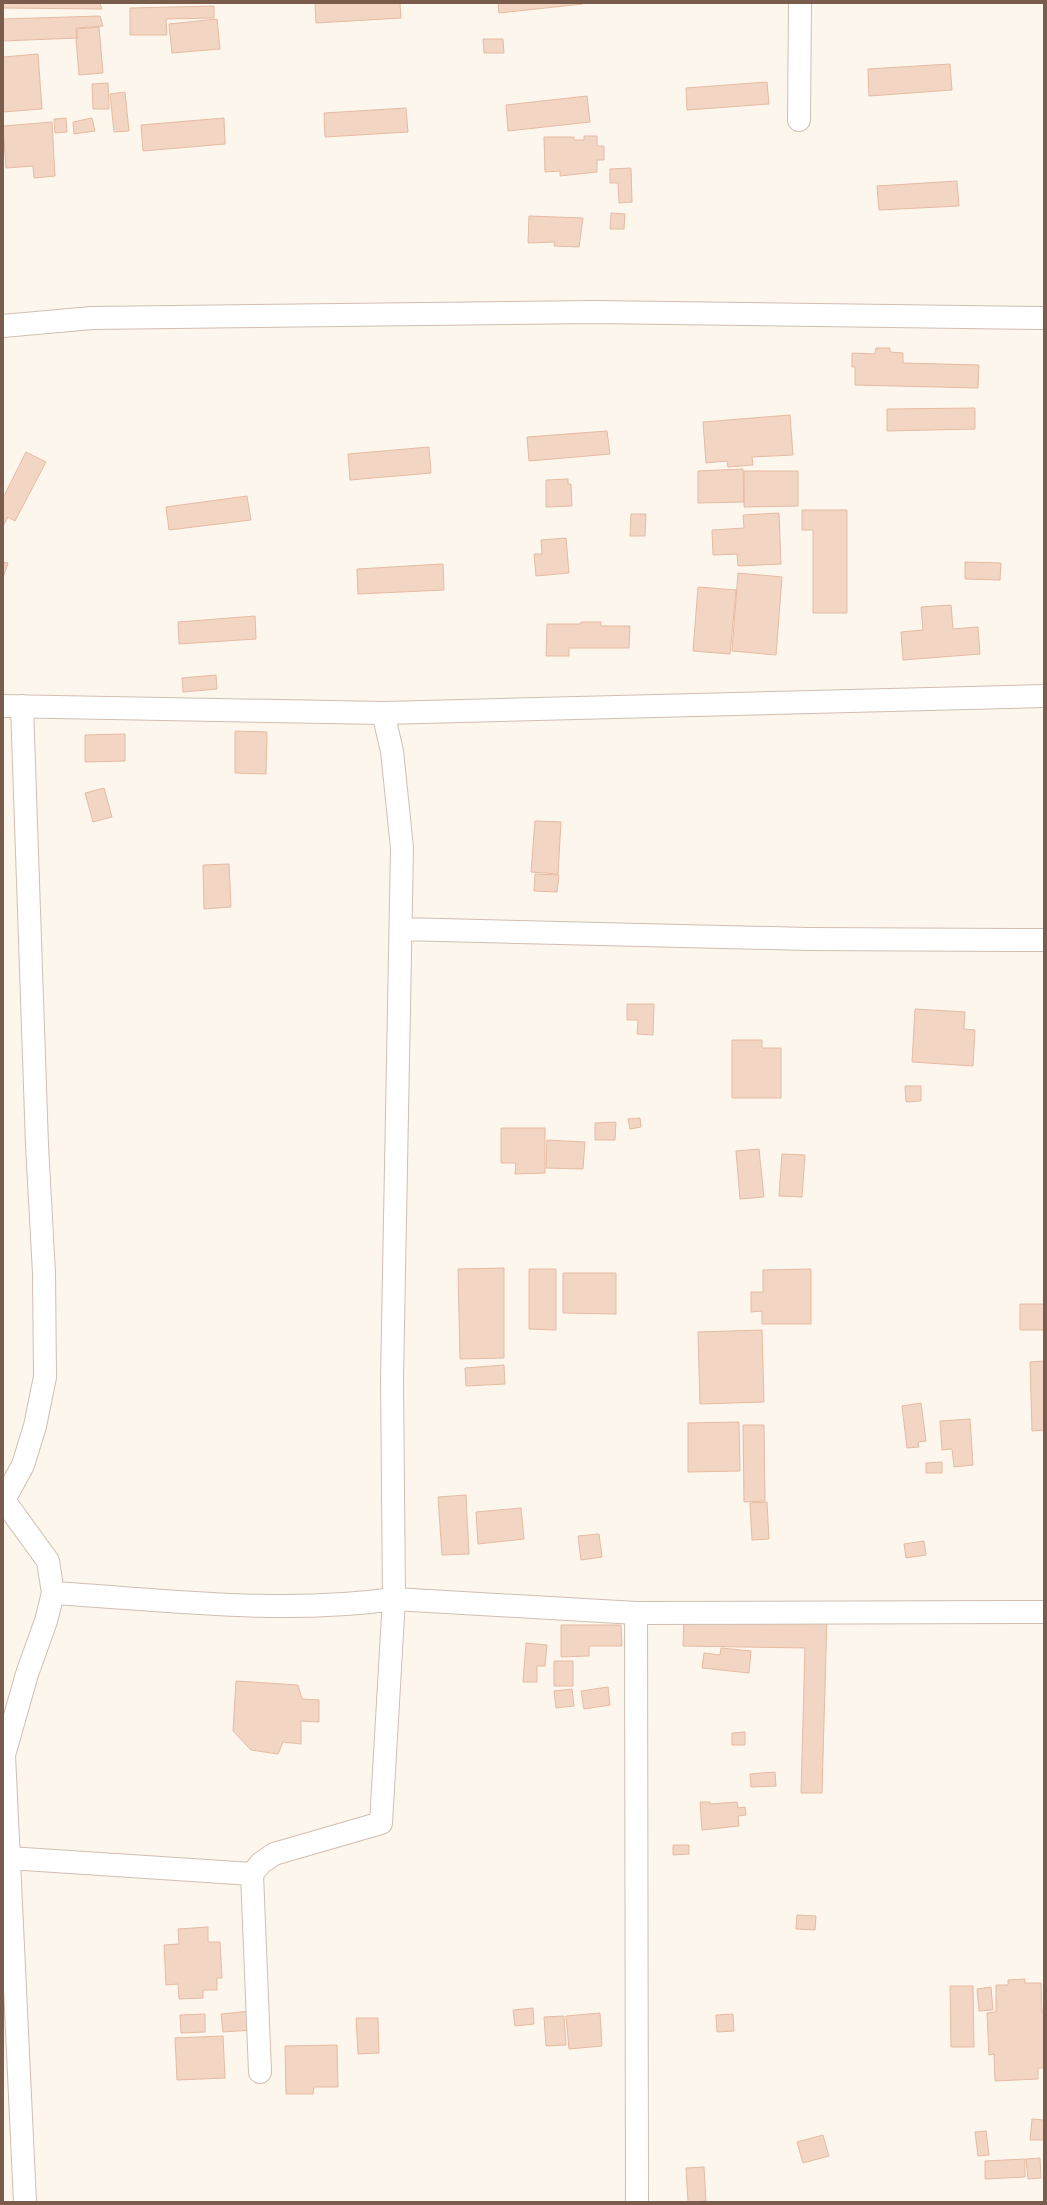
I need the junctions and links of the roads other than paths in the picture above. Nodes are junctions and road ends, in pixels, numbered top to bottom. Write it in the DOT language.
graph roads {
  1 [pos="800,3"];
  2 [pos="799,120"];
  3 [pos="1044,318"];
  4 [pos="3,326"];
  5 [pos="1044,696"];
  6 [pos="12,706"];
  7 [pos="383,714"];
  8 [pos="401,929"];
  9 [pos="1044,940"];
  10 [pos="4,1500"];
  11 [pos="53,1593"];
  12 [pos="394,1599"];
  13 [pos="636,1612"];
  14 [pos="1044,1612"];
  15 [pos="9,1858"];
  16 [pos="252,1874"];
  17 [pos="260,2072"];
  18 [pos="24,2202"];
  19 [pos="637,2202"];
  1 -- 2 [label="street"];
  3 -- 4 [label="street"];
  5 -- 7 [label="street"];
  6 -- 7 [label="street"];
  6 -- 10 [label="street"];
  7 -- 8 [label="street"];
  8 -- 9 [label="street"];
  8 -- 12 [label="street"];
  10 -- 11 [label="street"];
  11 -- 12 [label="street"];
  11 -- 15 [label="street"];
  12 -- 13 [label="street"];
  12 -- 16 [label="street"];
  13 -- 14 [label="street"];
  13 -- 19 [label="street"];
  15 -- 16 [label="street"];
  15 -- 18 [label="street"];
  16 -- 17 [label="street"];
}
